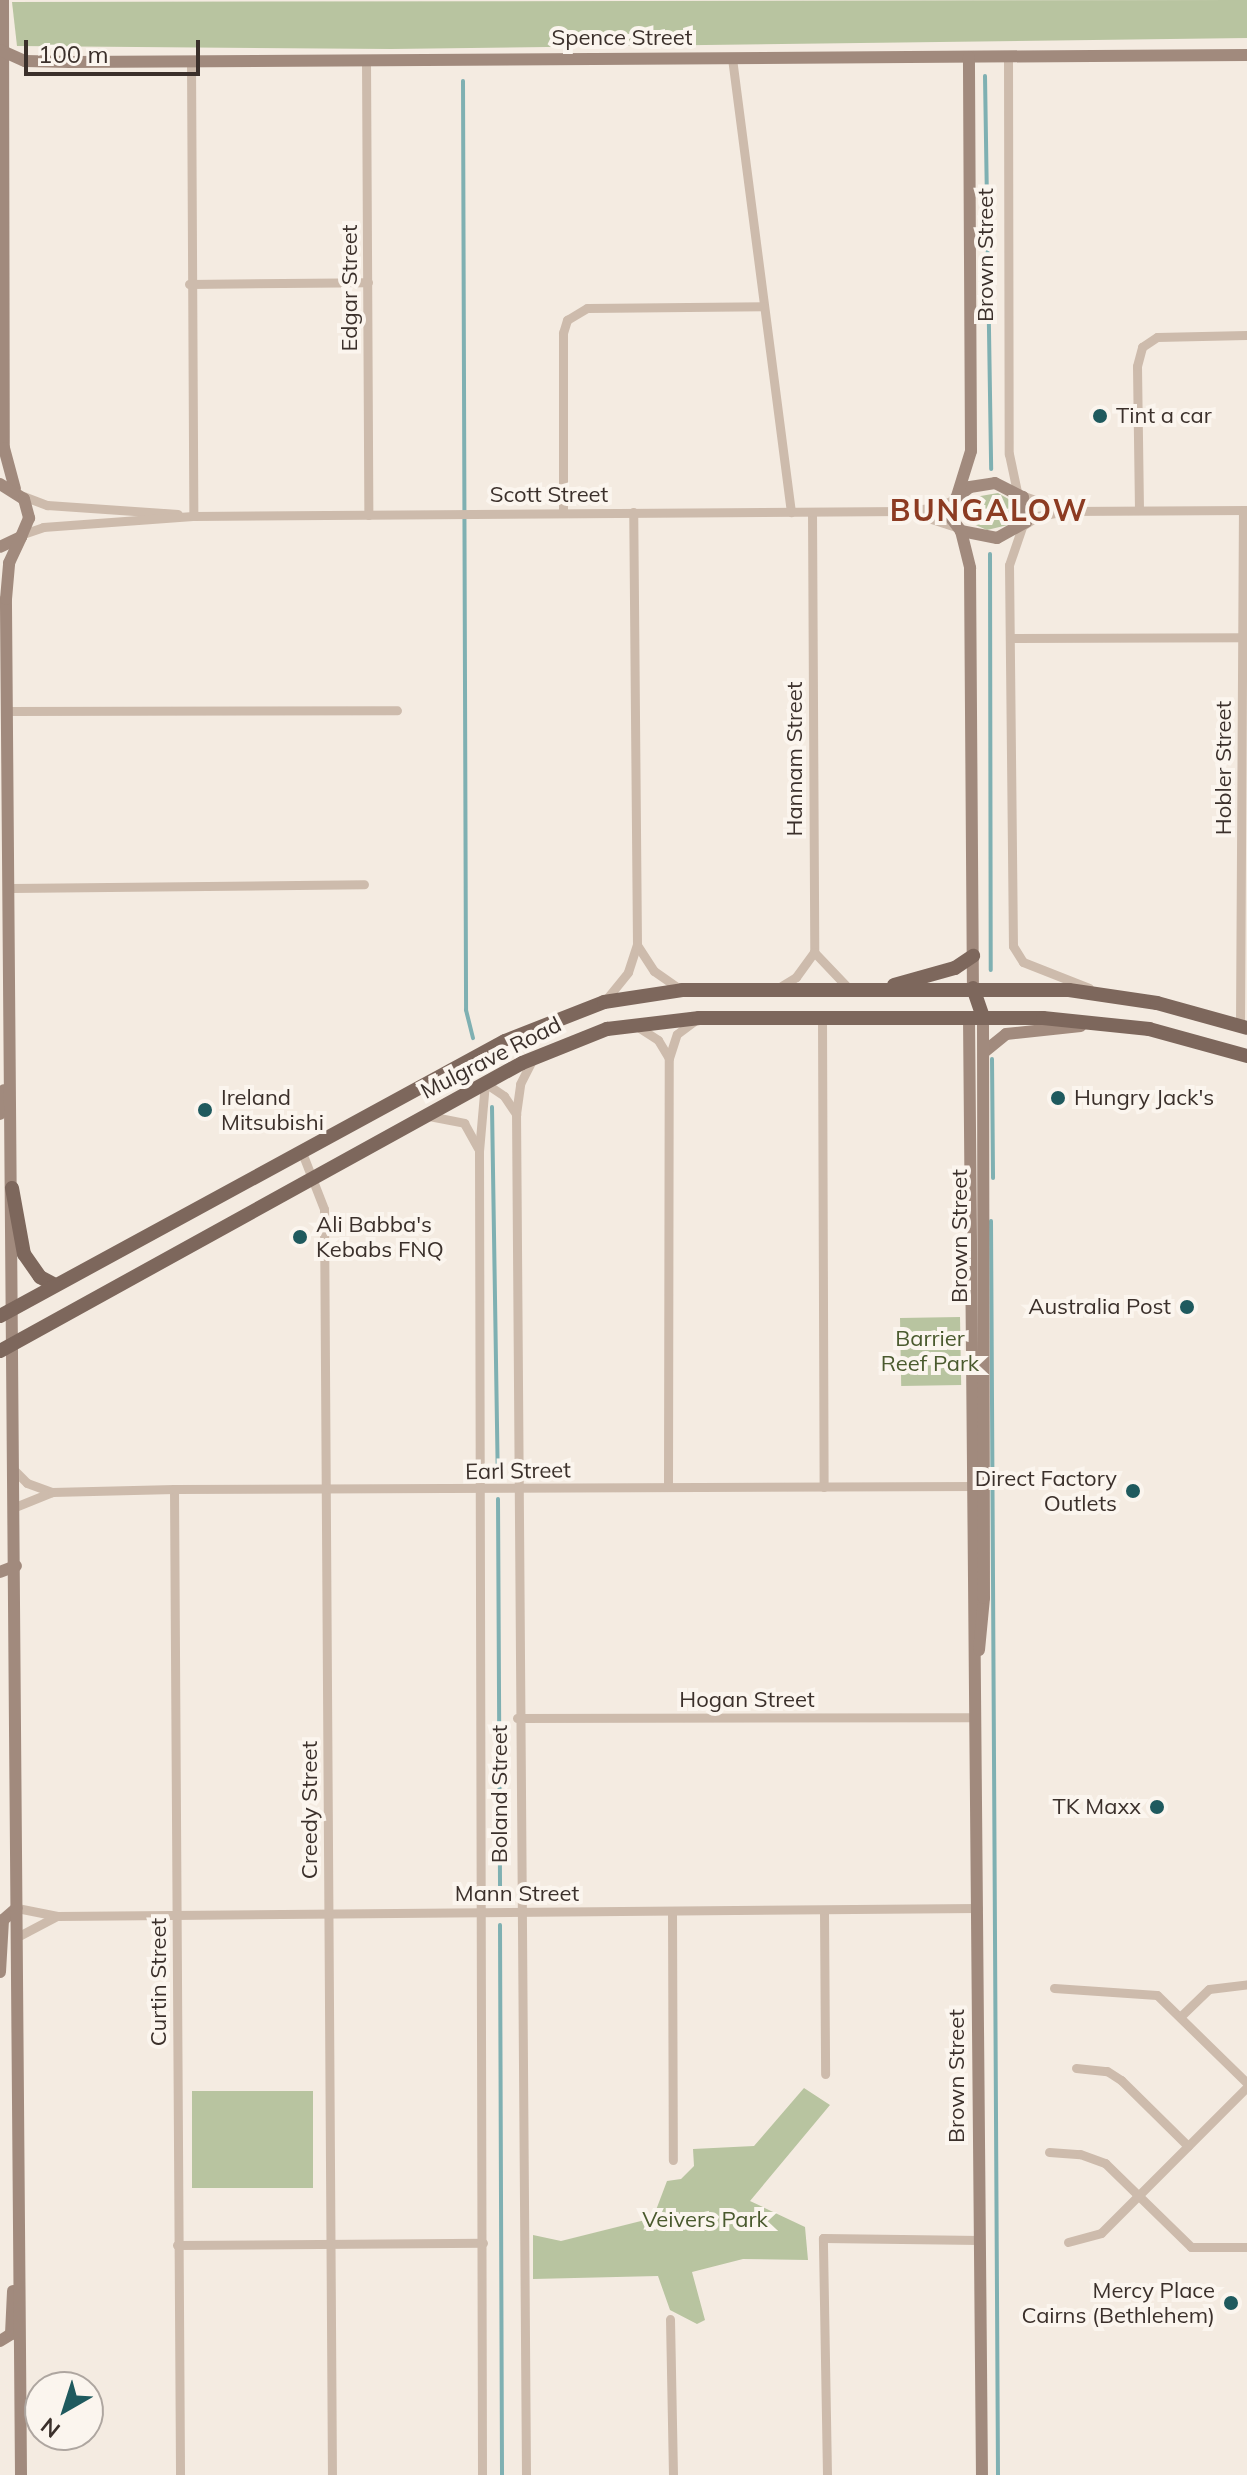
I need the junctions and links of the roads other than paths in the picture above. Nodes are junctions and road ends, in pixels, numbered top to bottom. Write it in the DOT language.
graph roads {
  1 [pos="3,0"];
  2 [pos="2,51"];
  3 [pos="1247,55"];
  4 [pos="1008,56"];
  5 [pos="969,57"];
  6 [pos="732,58"];
  7 [pos="366,60"];
  8 [pos="191,61"];
  9 [pos="2,199"];
  10 [pos="368,282"];
  11 [pos="189,284"];
  12 [pos="764,306"];
  13 [pos="1247,335"];
  14 [pos="971,451"];
  15 [pos="1009,454"];
  16 [pos="989,483"];
  17 [pos="0,484"];
  18 [pos="18,492"];
  19 [pos="1019,493"];
  20 [pos="956,497"];
  21 [pos="1139,510"];
  22 [pos="1245,510"];
  23 [pos="905,511"];
  24 [pos="1067,511"];
  25 [pos="633,512"];
  26 [pos="791,512"];
  27 [pos="812,512"];
  28 [pos="563,513"];
  29 [pos="368,515"];
  30 [pos="193,516"];
  31 [pos="1023,526"];
  32 [pos="960,530"];
  33 [pos="22,535"];
  34 [pos="990,539"];
  35 [pos="0,547"];
  36 [pos="1009,565"];
  37 [pos="970,568"];
  38 [pos="1244,637"];
  39 [pos="1010,638"];
  40 [pos="397,710"];
  41 [pos="9,711"];
  42 [pos="1245,820"];
  43 [pos="364,884"];
  44 [pos="11,888"];
  45 [pos="637,945"];
  46 [pos="814,952"];
  47 [pos="973,956"];
  48 [pos="973,988"];
  49 [pos="682,990"];
  50 [pos="774,990"];
  51 [pos="850,990"];
  52 [pos="874,990"];
  53 [pos="1101,993"];
  54 [pos="604,1002"];
  55 [pos="976,1017"];
  56 [pos="699,1018"];
  57 [pos="822,1018"];
  58 [pos="1102,1022"];
  59 [pos="633,1024"];
  60 [pos="1244,1027"];
  61 [pos="12,1036"];
  62 [pos="984,1052"];
  63 [pos="535,1056"];
  64 [pos="1247,1056"];
  65 [pos="669,1058"];
  66 [pos="485,1083"];
  67 [pos="0,1114"];
  68 [pos="516,1114"];
  69 [pos="424,1116"];
  70 [pos="301,1150"];
  71 [pos="479,1151"];
  72 [pos="314,1177"];
  73 [pos="12,1188"];
  74 [pos="55,1285"];
  75 [pos="4,1313"];
  76 [pos="4,1349"];
  77 [pos="14,1470"];
  78 [pos="978,1486"];
  79 [pos="668,1487"];
  80 [pos="824,1487"];
  81 [pos="174,1489"];
  82 [pos="328,1490"];
  83 [pos="481,1490"];
  84 [pos="517,1490"];
  85 [pos="52,1492"];
  86 [pos="15,1507"];
  87 [pos="16,1566"];
  88 [pos="0,1572"];
  89 [pos="976,1717"];
  90 [pos="517,1718"];
  91 [pos="17,1908"];
  92 [pos="978,1908"];
  93 [pos="329,1912"];
  94 [pos="519,1912"];
  95 [pos="672,1912"];
  96 [pos="824,1912"];
  97 [pos="483,1913"];
  98 [pos="57,1916"];
  99 [pos="176,1916"];
  100 [pos="17,1937"];
  101 [pos="0,1972"];
  102 [pos="1247,1984"];
  103 [pos="1054,1988"];
  104 [pos="1182,2015"];
  105 [pos="1076,2068"];
  106 [pos="825,2074"];
  107 [pos="1247,2085"];
  108 [pos="1188,2146"];
  109 [pos="1049,2152"];
  110 [pos="673,2160"];
  111 [pos="1139,2195"];
  112 [pos="980,2240"];
  113 [pos="1068,2242"];
  114 [pos="483,2243"];
  115 [pos="331,2244"];
  116 [pos="177,2245"];
  117 [pos="1247,2247"];
  118 [pos="20,2265"];
  119 [pos="670,2319"];
  120 [pos="0,2341"];
  121 [pos="21,2475"];
  122 [pos="180,2475"];
  123 [pos="332,2475"];
  124 [pos="482,2475"];
  125 [pos="526,2475"];
  126 [pos="673,2475"];
  127 [pos="827,2475"];
  128 [pos="982,2475"];
  1 -- 2 [label="street"];
  2 -- 8 [label="street, Spence Street"];
  2 -- 9 [label="street"];
  3 -- 4 [label="street, Spence Street"];
  4 -- 5 [label="street, Spence Street"];
  4 -- 15 [label="street, Brown Street"];
  5 -- 6 [label="street, Spence Street"];
  5 -- 14 [label="street, Brown Street"];
  6 -- 7 [label="street, Spence Street"];
  6 -- 12 [label="street"];
  7 -- 8 [label="street, Spence Street"];
  7 -- 10 [label="street, Edgar Street"];
  8 -- 11 [label="street"];
  9 -- 18 [label="street"];
  10 -- 11 [label="street"];
  10 -- 29 [label="street, Edgar Street"];
  11 -- 30 [label="street"];
  12 -- 26 [label="street"];
  12 -- 28 [label="street"];
  13 -- 21 [label="street"];
  14 -- 16 [label="street, Brown Street"];
  14 -- 20 [label="street, Brown Street"];
  15 -- 16 [label="street"];
  15 -- 19 [label="street, Brown Street"];
  16 -- 19 [label="street"];
  16 -- 20 [label="street"];
  17 -- 18 [label="street"];
  18 -- 30 [label="street, Scott Street"];
  18 -- 33 [label="street"];
  19 -- 24 [label="street"];
  19 -- 31 [label="street"];
  20 -- 23 [label="street, Scott Street"];
  20 -- 32 [label="street"];
  21 -- 22 [label="street"];
  21 -- 24 [label="street"];
  22 -- 38 [label="street, Hobler Street"];
  23 -- 27 [label="street, Scott Street"];
  23 -- 32 [label="street, Scott Street"];
  24 -- 31 [label="street"];
  25 -- 26 [label="street, Scott Street"];
  25 -- 28 [label="street, Scott Street"];
  25 -- 45 [label="street"];
  26 -- 27 [label="street, Scott Street"];
  27 -- 46 [label="street, Hannam Street"];
  28 -- 29 [label="street, Scott Street"];
  29 -- 30 [label="street, Scott Street"];
  30 -- 33 [label="street, Scott Street"];
  31 -- 34 [label="street"];
  31 -- 36 [label="street"];
  32 -- 34 [label="street"];
  32 -- 37 [label="street, Brown Street"];
  33 -- 35 [label="street"];
  33 -- 41 [label="street"];
  34 -- 36 [label="street"];
  34 -- 37 [label="street"];
  36 -- 39 [label="street"];
  37 -- 47 [label="street, Brown Street"];
  38 -- 39 [label="street"];
  38 -- 42 [label="street, Hobler Street"];
  39 -- 53 [label="street"];
  40 -- 41 [label="street"];
  41 -- 44 [label="street"];
  42 -- 60 [label="street, Hobler Street"];
  43 -- 44 [label="street"];
  44 -- 61 [label="street"];
  45 -- 49 [label="street"];
  45 -- 54 [label="street"];
  46 -- 50 [label="street"];
  46 -- 51 [label="street"];
  47 -- 48 [label="street, Brown Street"];
  47 -- 52 [label="main road"];
  48 -- 52 [label="main road, Mulgrave Road"];
  48 -- 53 [label="main road, Mulgrave Road"];
  48 -- 55 [label="main road, Brown Street"];
  49 -- 50 [label="main road, Mulgrave Road"];
  49 -- 54 [label="main road, Mulgrave Road"];
  50 -- 51 [label="main road, Mulgrave Road"];
  51 -- 52 [label="main road, Mulgrave Road"];
  53 -- 60 [label="main road, Mulgrave Road"];
  54 -- 70 [label="main road, Mulgrave Road"];
  55 -- 57 [label="main road, Mulgrave Road"];
  55 -- 58 [label="main road, Mulgrave Road"];
  55 -- 62 [label="street, Brown Street"];
  55 -- 78 [label="street, Brown Street"];
  56 -- 57 [label="main road, Mulgrave Road"];
  56 -- 59 [label="main road, Mulgrave Road"];
  56 -- 65 [label="street"];
  57 -- 80 [label="street"];
  58 -- 62 [label="street"];
  58 -- 64 [label="main road, Mulgrave Road"];
  59 -- 63 [label="main road, Mulgrave Road"];
  59 -- 65 [label="street"];
  61 -- 67 [label="street"];
  61 -- 73 [label="street"];
  62 -- 78 [label="street, Brown Street"];
  63 -- 66 [label="main road, Mulgrave Road"];
  63 -- 68 [label="street, Boland Street"];
  65 -- 79 [label="street"];
  66 -- 68 [label="street"];
  66 -- 69 [label="main road, Mulgrave Road"];
  66 -- 71 [label="street, Boland Street"];
  68 -- 84 [label="street, Boland Street"];
  69 -- 71 [label="street"];
  69 -- 72 [label="main road, Mulgrave Road"];
  70 -- 72 [label="street, Creedy Street"];
  70 -- 74 [label="main road, Mulgrave Road"];
  71 -- 83 [label="street, Boland Street"];
  72 -- 76 [label="main road, Mulgrave Road"];
  72 -- 82 [label="street, Creedy Street"];
  73 -- 74 [label="main road"];
  73 -- 75 [label="street"];
  74 -- 75 [label="main road, Mulgrave Road"];
  75 -- 76 [label="street"];
  76 -- 77 [label="street"];
  77 -- 85 [label="street, Earl Street"];
  77 -- 86 [label="street"];
  78 -- 80 [label="street, Earl Street"];
  78 -- 89 [label="street, Brown Street"];
  79 -- 80 [label="street, Earl Street"];
  79 -- 84 [label="street, Earl Street"];
  81 -- 82 [label="street, Earl Street"];
  81 -- 85 [label="street, Earl Street"];
  81 -- 99 [label="street, Curtin Street"];
  82 -- 83 [label="street, Earl Street"];
  82 -- 93 [label="street, Creedy Street"];
  83 -- 84 [label="street, Earl Street"];
  83 -- 97 [label="street, Boland Street"];
  84 -- 90 [label="street, Boland Street"];
  85 -- 86 [label="street, Earl Street"];
  86 -- 87 [label="street"];
  87 -- 88 [label="street"];
  87 -- 91 [label="street"];
  89 -- 90 [label="street, Hogan Street"];
  89 -- 92 [label="street, Brown Street"];
  90 -- 94 [label="street, Boland Street"];
  91 -- 98 [label="street, Mann Street"];
  91 -- 100 [label="street"];
  91 -- 101 [label="street"];
  92 -- 96 [label="street, Mann Street"];
  92 -- 112 [label="street, Brown Street"];
  93 -- 97 [label="street, Mann Street"];
  93 -- 99 [label="street, Mann Street"];
  93 -- 115 [label="street, Creedy Street"];
  94 -- 95 [label="street, Mann Street"];
  94 -- 97 [label="street, Mann Street"];
  94 -- 125 [label="street, Boland Street"];
  95 -- 96 [label="street, Mann Street"];
  95 -- 110 [label="street"];
  96 -- 106 [label="street"];
  97 -- 114 [label="street, Boland Street"];
  98 -- 99 [label="street, Mann Street"];
  98 -- 100 [label="street, Mann Street"];
  99 -- 116 [label="street, Curtin Street"];
  100 -- 118 [label="street"];
  102 -- 104 [label="street"];
  103 -- 104 [label="street"];
  104 -- 107 [label="street"];
  105 -- 108 [label="street"];
  107 -- 108 [label="street"];
  108 -- 111 [label="street"];
  109 -- 111 [label="street"];
  111 -- 113 [label="street"];
  111 -- 117 [label="street"];
  112 -- 127 [label="street"];
  112 -- 128 [label="street, Brown Street"];
  114 -- 115 [label="street"];
  114 -- 124 [label="street, Boland Street"];
  115 -- 116 [label="street"];
  115 -- 123 [label="street, Creedy Street"];
  116 -- 122 [label="street, Curtin Street"];
  118 -- 120 [label="street"];
  118 -- 121 [label="street"];
  119 -- 126 [label="street"];
}
